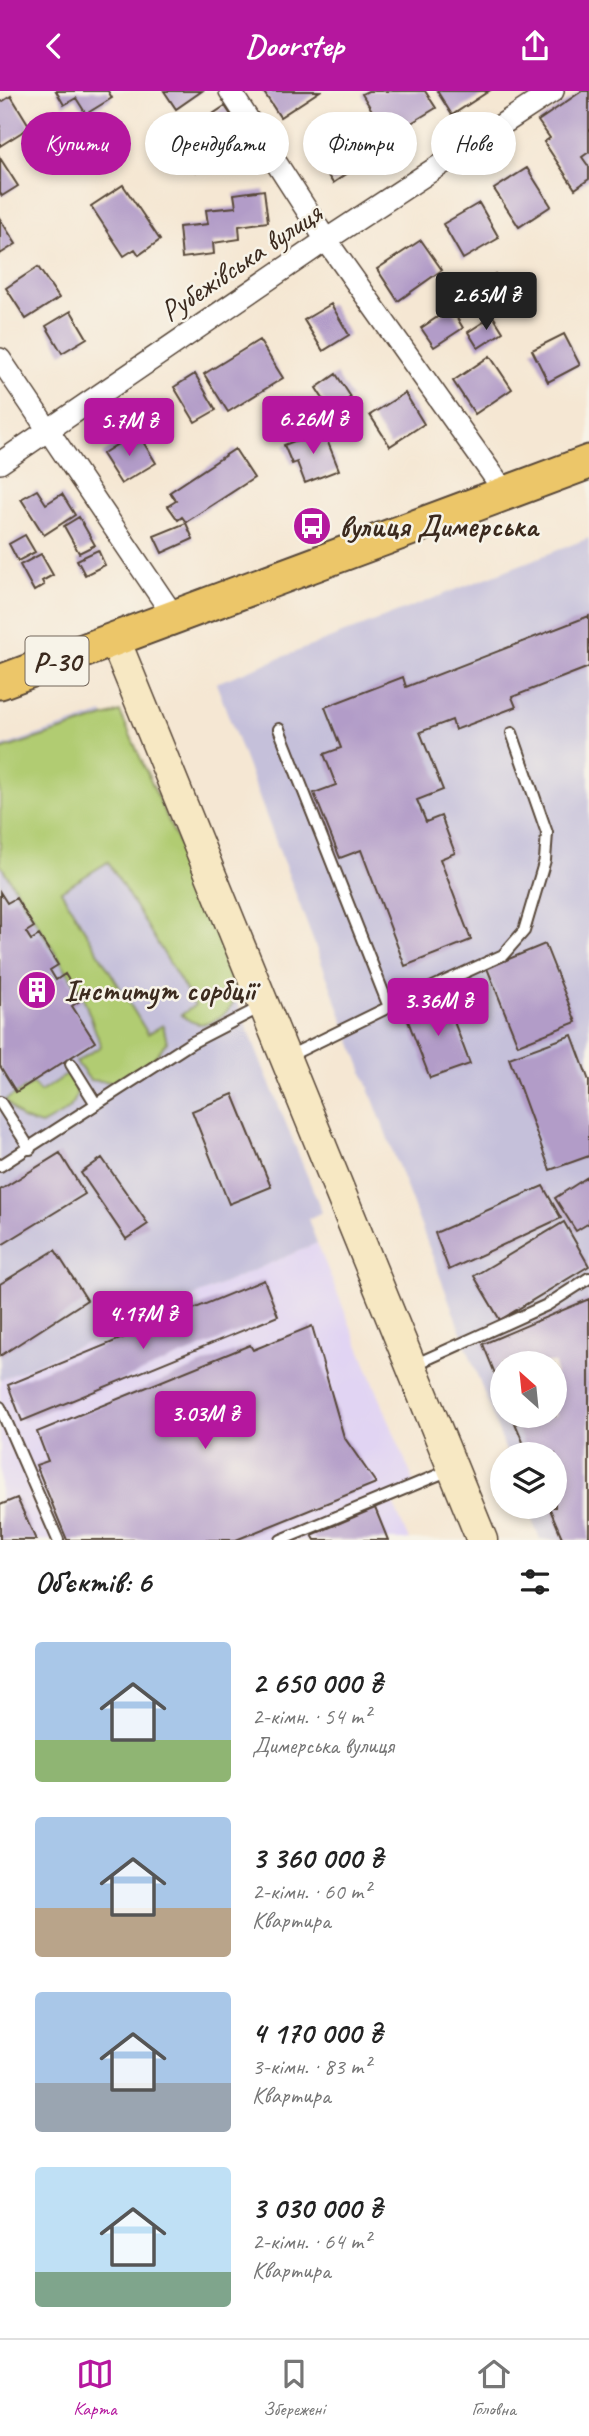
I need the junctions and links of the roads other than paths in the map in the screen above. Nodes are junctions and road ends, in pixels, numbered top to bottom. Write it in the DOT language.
graph roads {
  1 [pos="229,91"];
  2 [pos="553,91"];
  3 [pos="326,240"];
  4 [pos="0,359"];
  5 [pos="47,431"];
  6 [pos="589,462"];
  7 [pos="0,463"];
  8 [pos="505,492"];
  9 [pos="175,618"];
  10 [pos="115,640"];
  11 [pos="0,682"];
  12 [pos="279,729"];
  13 [pos="512,733"];
  14 [pos="263,1006"];
  15 [pos="389,1007"];
  16 [pos="285,1058"];
  17 [pos="71,1064"];
  18 [pos="0,1102"];
  19 [pos="96,1104"];
  20 [pos="30,1149"];
  21 [pos="0,1166"];
  22 [pos="589,1278"];
  23 [pos="411,1366"];
  24 [pos="0,1407"];
  25 [pos="453,1469"];
  26 [pos="58,1540"];
  27 [pos="281,1540"];
  28 [pos="482,1540"];
  1 -- 3 [label="street"];
  2 -- 3 [label="street, Рубежівська вулиця"];
  3 -- 5 [label="street, Рубежівська вулиця"];
  3 -- 8 [label="street"];
  4 -- 5 [label="street"];
  5 -- 7 [label="street, Рубежівська вулиця"];
  5 -- 9 [label="street"];
  6 -- 8 [label="main road, Р-30"];
  8 -- 9 [label="main road, Р-30"];
  9 -- 10 [label="main road, Р-30"];
  10 -- 11 [label="main road, Р-30"];
  10 -- 14 [label="street"];
  12 -- 15 [label="lane"];
  13 -- 15 [label="lane"];
  14 -- 16 [label="street"];
  14 -- 19 [label="lane"];
  15 -- 16 [label="lane"];
  16 -- 23 [label="street"];
  17 -- 19 [label="lane"];
  18 -- 20 [label="lane"];
  19 -- 20 [label="lane"];
  20 -- 21 [label="lane"];
  22 -- 23 [label="lane"];
  23 -- 25 [label="street"];
  24 -- 26 [label="lane"];
  25 -- 27 [label="lane"];
  25 -- 28 [label="street"];
}
